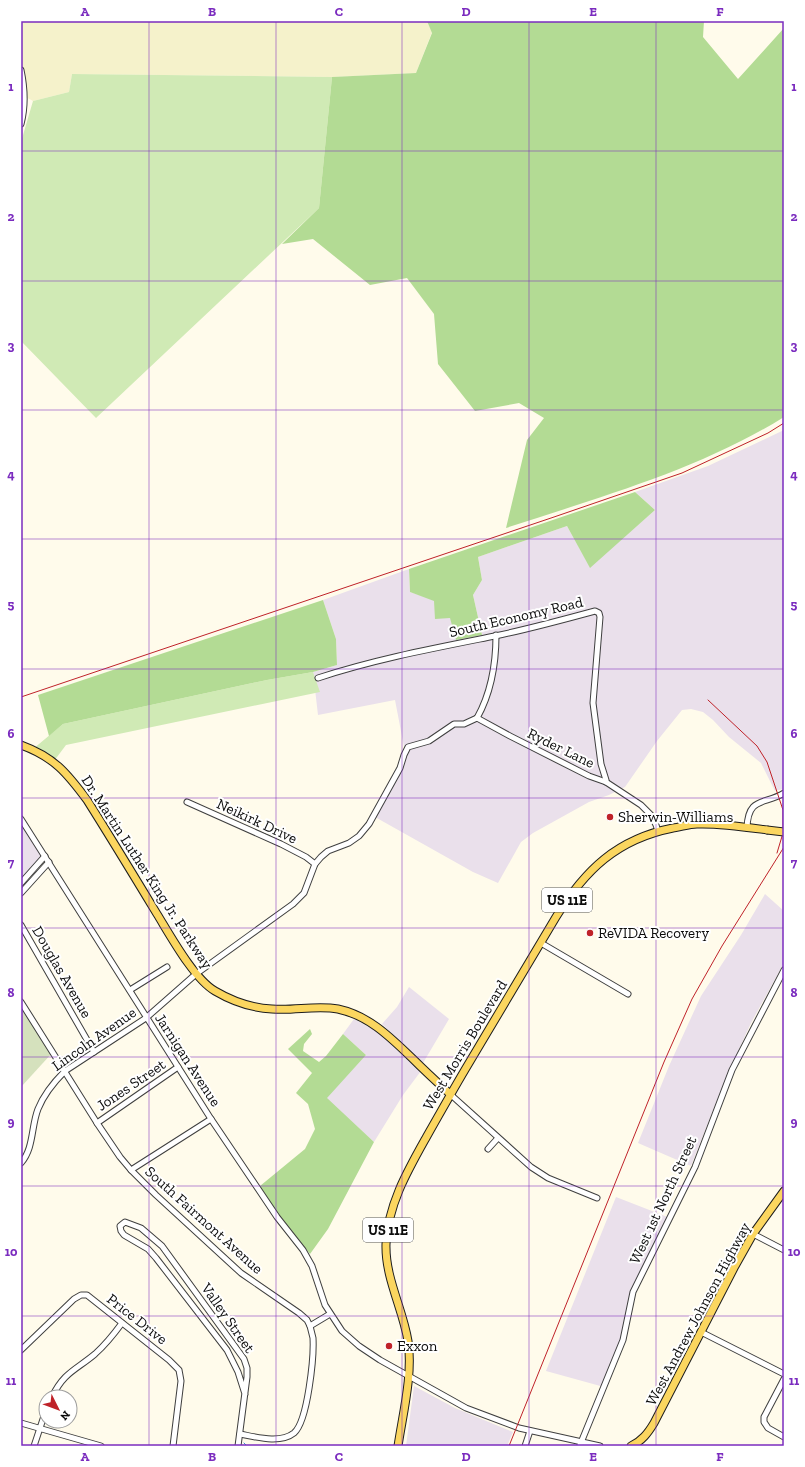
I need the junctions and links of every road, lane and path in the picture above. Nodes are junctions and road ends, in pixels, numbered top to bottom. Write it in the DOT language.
graph roads {
  1 [pos="21,70"];
  2 [pos="21,124"];
  3 [pos="496,636"];
  4 [pos="318,678"];
  5 [pos="477,718"];
  6 [pos="21,745"];
  7 [pos="606,782"];
  8 [pos="784,793"];
  9 [pos="187,802"];
  10 [pos="21,819"];
  11 [pos="747,828"];
  12 [pos="658,831"];
  13 [pos="784,832"];
  14 [pos="45,856"];
  15 [pos="49,862"];
  16 [pos="315,864"];
  17 [pos="21,883"];
  18 [pos="21,893"];
  19 [pos="21,925"];
  20 [pos="541,943"];
  21 [pos="166,967"];
  22 [pos="784,970"];
  23 [pos="196,974"];
  24 [pos="130,990"];
  25 [pos="628,994"];
  26 [pos="21,1002"];
  27 [pos="146,1018"];
  28 [pos="94,1052"];
  29 [pos="178,1068"];
  30 [pos="65,1071"];
  31 [pos="450,1094"];
  32 [pos="211,1119"];
  33 [pos="97,1123"];
  34 [pos="498,1138"];
  35 [pos="488,1149"];
  36 [pos="21,1163"];
  37 [pos="131,1170"];
  38 [pos="784,1191"];
  39 [pos="597,1198"];
  40 [pos="753,1234"];
  41 [pos="784,1250"];
  42 [pos="330,1314"];
  43 [pos="122,1324"];
  44 [pos="310,1326"];
  45 [pos="701,1332"];
  46 [pos="21,1350"];
  47 [pos="784,1374"];
  48 [pos="408,1377"];
  49 [pos="784,1379"];
  50 [pos="56,1389"];
  51 [pos="245,1394"];
  52 [pos="21,1423"];
  53 [pos="38,1427"];
  54 [pos="40,1429"];
  55 [pos="43,1429"];
  56 [pos="530,1431"];
  57 [pos="240,1434"];
  58 [pos="784,1437"];
  59 [pos="86,1444"];
  60 [pos="582,1445"];
  61 [pos="634,1445"];
  62 [pos="34,1446"];
  63 [pos="101,1446"];
  64 [pos="173,1446"];
  65 [pos="238,1446"];
  66 [pos="398,1446"];
  67 [pos="524,1446"];
  68 [pos="600,1446"];
  1 -- 2 [label="street"];
  3 -- 4 [label="street, South Economy Road"];
  3 -- 5 [label="street"];
  3 -- 7 [label="street, South Economy Road"];
  5 -- 7 [label="street, Ryder Lane"];
  5 -- 16 [label="street"];
  6 -- 23 [label="main road, Dr. Martin Luther King Jr. Parkway"];
  7 -- 12 [label="street, Ryder Lane"];
  8 -- 11 [label="street"];
  9 -- 16 [label="street, Neikirk Drive"];
  10 -- 14 [label="street, Jarnigan Avenue"];
  11 -- 12 [label="main road, West Morris Boulevard / US 11E"];
  11 -- 13 [label="main road, West Morris Boulevard / US 11E, bridge"];
  12 -- 20 [label="main road, West Morris Boulevard / US 11E"];
  14 -- 15 [label="street, Jarnigan Avenue"];
  14 -- 17 [label="street"];
  15 -- 18 [label="street"];
  15 -- 24 [label="street, Jarnigan Avenue"];
  16 -- 23 [label="street, Lincoln Avenue"];
  19 -- 28 [label="street, Douglas Avenue"];
  20 -- 25 [label="street"];
  20 -- 31 [label="main road, West Morris Boulevard / US 11E"];
  21 -- 24 [label="street"];
  22 -- 60 [label="street, West 1st North Street"];
  23 -- 27 [label="street, Lincoln Avenue"];
  23 -- 31 [label="main road, Dr. Martin Luther King Jr. Parkway"];
  24 -- 27 [label="street, Jarnigan Avenue"];
  26 -- 30 [label="street, South Fairmont Avenue"];
  27 -- 28 [label="street, Lincoln Avenue"];
  27 -- 29 [label="street, Jarnigan Avenue"];
  28 -- 30 [label="street, Lincoln Avenue"];
  29 -- 32 [label="street, Jarnigan Avenue"];
  29 -- 33 [label="street, Jones Street"];
  30 -- 33 [label="street, South Fairmont Avenue"];
  30 -- 36 [label="street, Lincoln Avenue"];
  31 -- 34 [label="street, Dr. Martin Luther King Jr. Parkway"];
  31 -- 48 [label="main road, West Morris Boulevard / US 11E"];
  32 -- 37 [label="street"];
  32 -- 42 [label="street, Jarnigan Avenue"];
  33 -- 37 [label="street, South Fairmont Avenue"];
  34 -- 35 [label="street"];
  34 -- 39 [label="street, Dr. Martin Luther King Jr. Parkway"];
  37 -- 44 [label="street, South Fairmont Avenue"];
  38 -- 40 [label="main road, West Andrew Johnson Highway"];
  40 -- 41 [label="street"];
  40 -- 45 [label="main road, West Andrew Johnson Highway"];
  42 -- 44 [label="street"];
  42 -- 48 [label="street"];
  43 -- 46 [label="street, Price Drive"];
  43 -- 50 [label="street"];
  43 -- 64 [label="street, Price Drive"];
  44 -- 57 [label="street"];
  45 -- 47 [label="street"];
  45 -- 61 [label="main road, West Andrew Johnson Highway"];
  48 -- 56 [label="street"];
  48 -- 66 [label="main road, West Morris Boulevard / US 11E"];
  49 -- 58 [label="street"];
  51 -- 51 [label="street, Valley Street"];
  51 -- 57 [label="street"];
  52 -- 53 [label="street"];
  54 -- 62 [label="street"];
  55 -- 59 [label="street"];
  56 -- 60 [label="street"];
  56 -- 67 [label="street"];
  57 -- 65 [label="street"];
  59 -- 63 [label="street"];
  60 -- 68 [label="street"];
}
